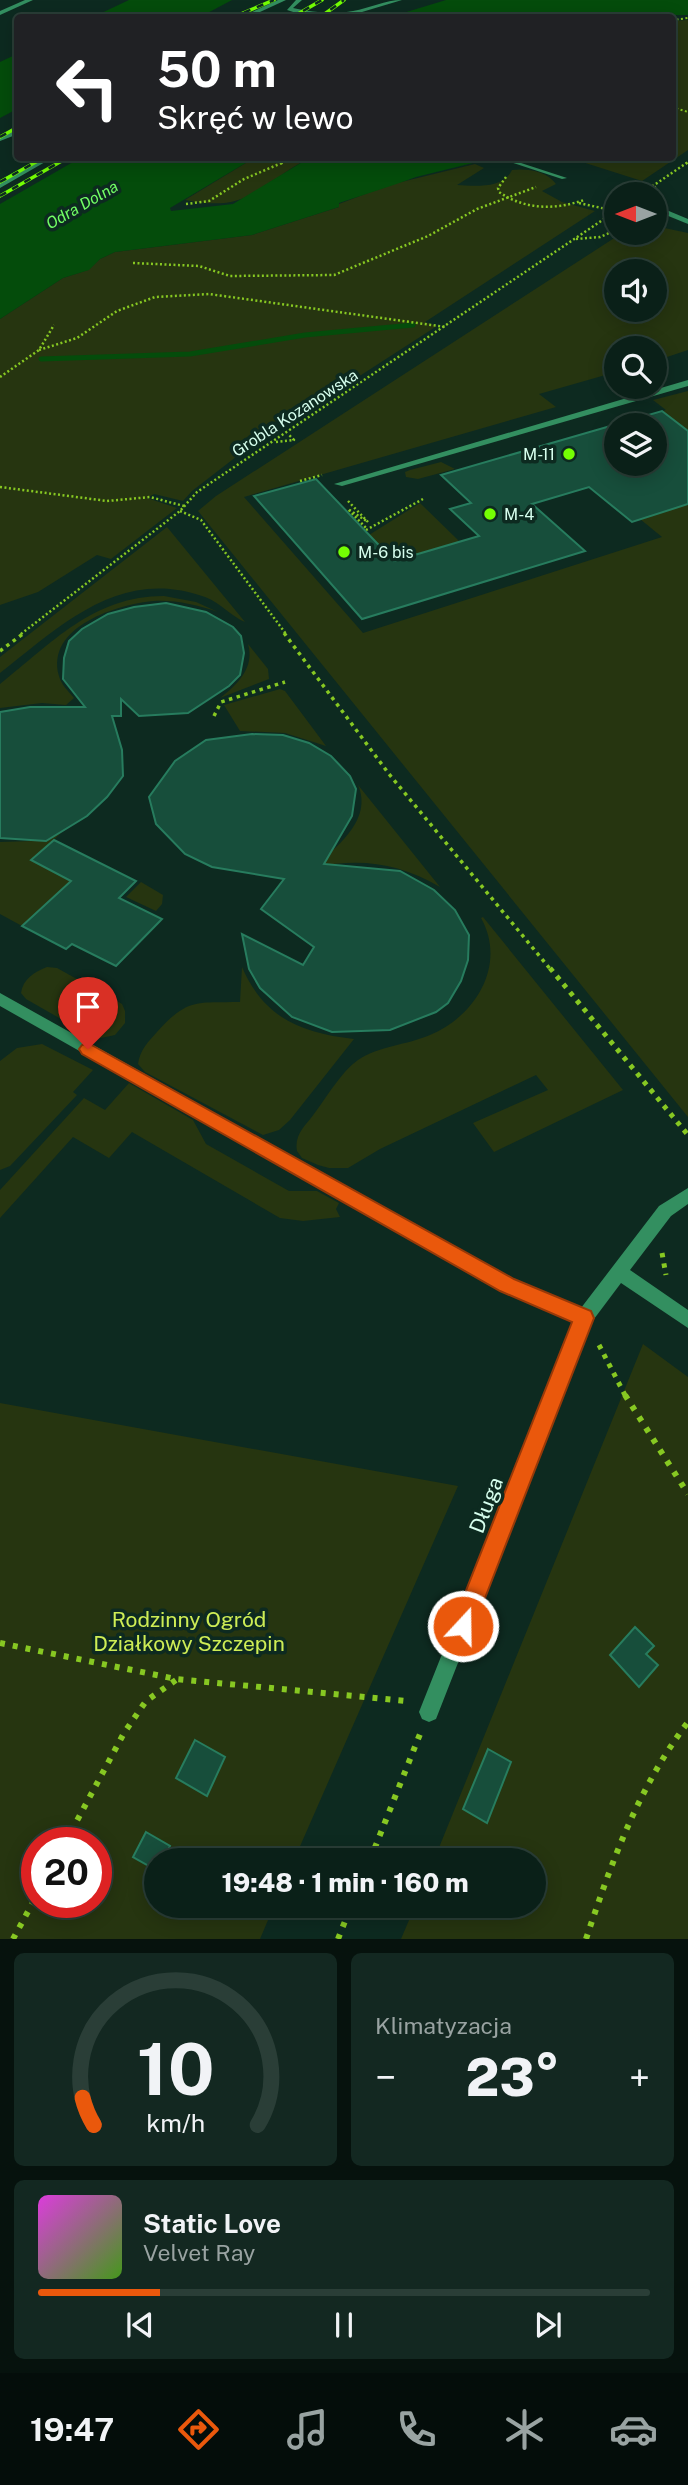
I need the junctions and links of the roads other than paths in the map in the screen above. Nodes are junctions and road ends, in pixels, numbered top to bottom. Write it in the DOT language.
graph roads {
  1 [pos="30,0"];
  2 [pos="283,0"];
  3 [pos="299,0"];
  4 [pos="399,0"];
  5 [pos="0,13"];
  6 [pos="250,14"];
  7 [pos="305,14"];
  8 [pos="338,14"];
  9 [pos="44,161"];
  10 [pos="511,161"];
  11 [pos="564,178"];
  12 [pos="0,186"];
  13 [pos="667,212"];
  14 [pos="688,222"];
  15 [pos="688,383"];
  16 [pos="339,484"];
  17 [pos="0,999"];
  18 [pos="688,1195"];
  19 [pos="619,1272"];
  20 [pos="584,1318"];
  21 [pos="688,1320"];
  22 [pos="431,1707"];
  1 -- 5 [label="lane"];
  2 -- 6 [label="lane"];
  3 -- 7 [label="lane"];
  4 -- 8 [label="lane"];
  9 -- 12 [label="lane"];
  10 -- 11 [label="lane"];
  13 -- 14 [label="lane"];
  15 -- 16 [label="lane"];
  17 -- 20 [label="lane"];
  18 -- 19 [label="lane, Długa"];
  19 -- 20 [label="lane, Długa"];
  19 -- 21 [label="lane"];
  20 -- 22 [label="lane, Długa"];
}
